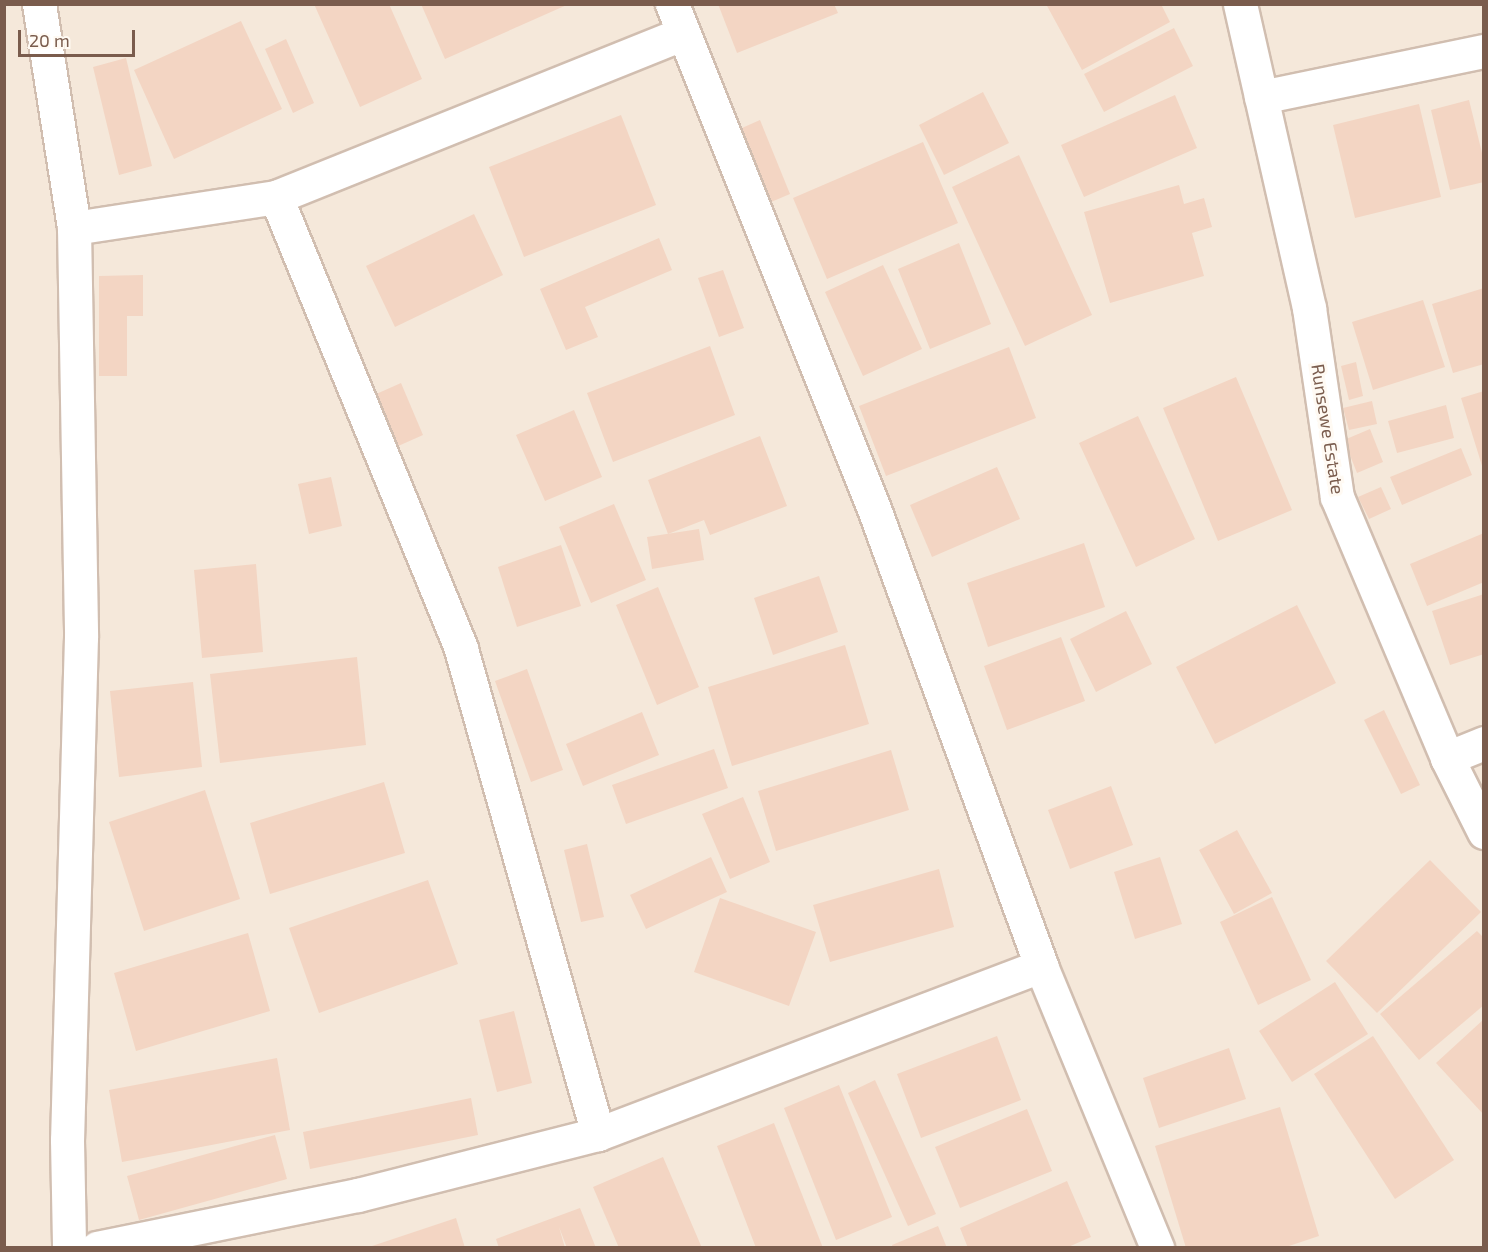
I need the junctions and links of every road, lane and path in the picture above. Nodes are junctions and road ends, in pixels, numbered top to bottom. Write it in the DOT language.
graph roads {
  1 [pos="39,4"];
  2 [pos="1240,4"];
  3 [pos="677,19"];
  4 [pos="1484,51"];
  5 [pos="1261,97"];
  6 [pos="276,197"];
  7 [pos="74,228"];
  8 [pos="1484,743"];
  9 [pos="1447,758"];
  10 [pos="1484,832"];
  11 [pos="1041,966"];
  12 [pos="598,1134"];
  13 [pos="69,1248"];
  14 [pos="96,1248"];
  15 [pos="1157,1248"];
  1 -- 7 [label="street"];
  2 -- 5 [label="street, Runsewe Estate"];
  3 -- 6 [label="street"];
  3 -- 11 [label="street"];
  4 -- 5 [label="street"];
  5 -- 9 [label="street, Runsewe Estate"];
  6 -- 7 [label="street"];
  6 -- 12 [label="street"];
  7 -- 13 [label="street"];
  8 -- 9 [label="street"];
  9 -- 10 [label="street, Runsewe Estate"];
  11 -- 12 [label="street"];
  11 -- 15 [label="street"];
  12 -- 14 [label="street"];
}
